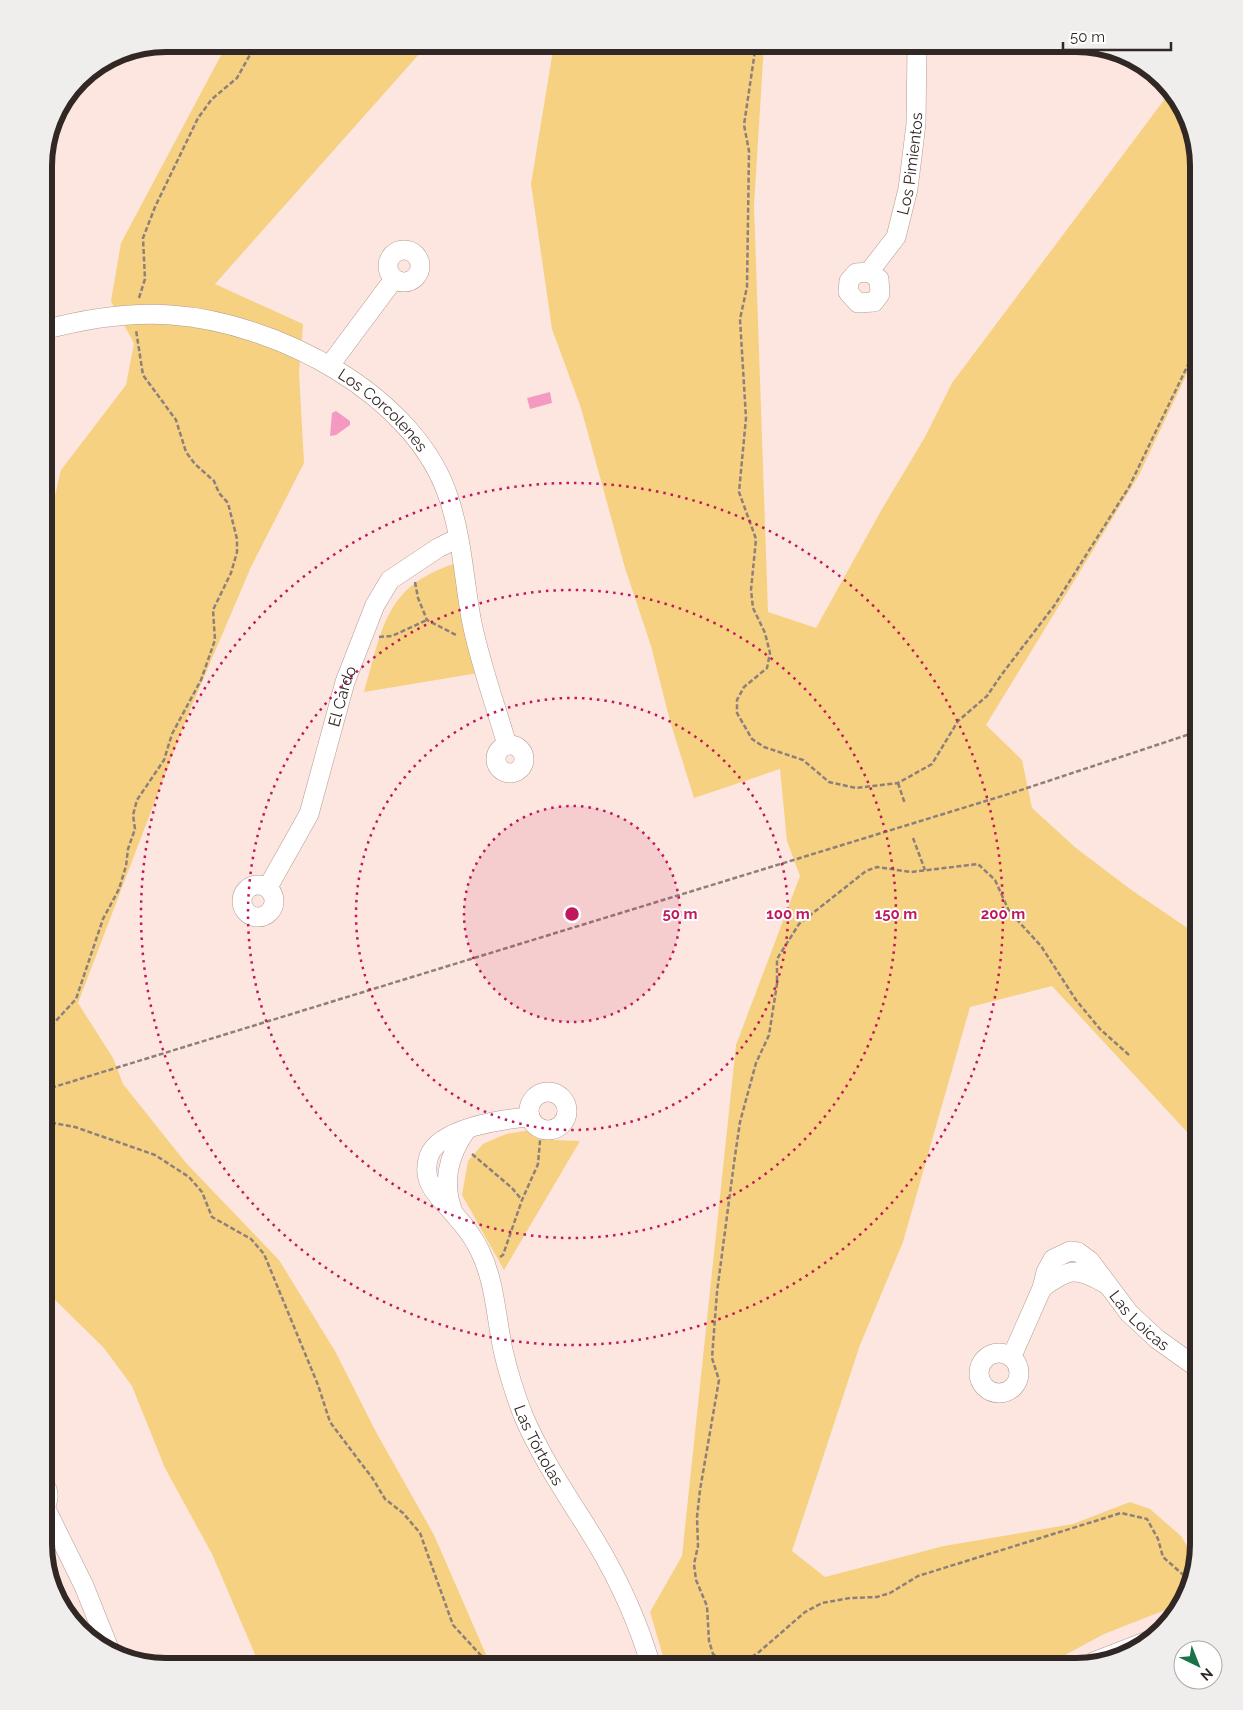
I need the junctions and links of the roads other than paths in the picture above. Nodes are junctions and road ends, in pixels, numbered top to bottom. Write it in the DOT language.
graph roads {
  1 [pos="917,53"];
  2 [pos="869,272"];
  3 [pos="394,279"];
  4 [pos="53,328"];
  5 [pos="330,365"];
  6 [pos="458,538"];
  7 [pos="507,745"];
  8 [pos="268,887"];
  9 [pos="535,1123"];
  10 [pos="1012,1356"];
  11 [pos="1190,1362"];
  12 [pos="53,1526"];
  13 [pos="105,1639"];
  14 [pos="648,1658"];
  1 -- 2 [label="street, Los Pimientos"];
  3 -- 5 [label="street"];
  4 -- 5 [label="street, Los Corcolenes"];
  5 -- 6 [label="street, Los Corcolenes"];
  6 -- 7 [label="street, Los Corcolenes"];
  6 -- 8 [label="street, El Cardo"];
  9 -- 14 [label="street, Las Tórtolas"];
  10 -- 11 [label="street, Las Loicas"];
  12 -- 13 [label="street"];
}
